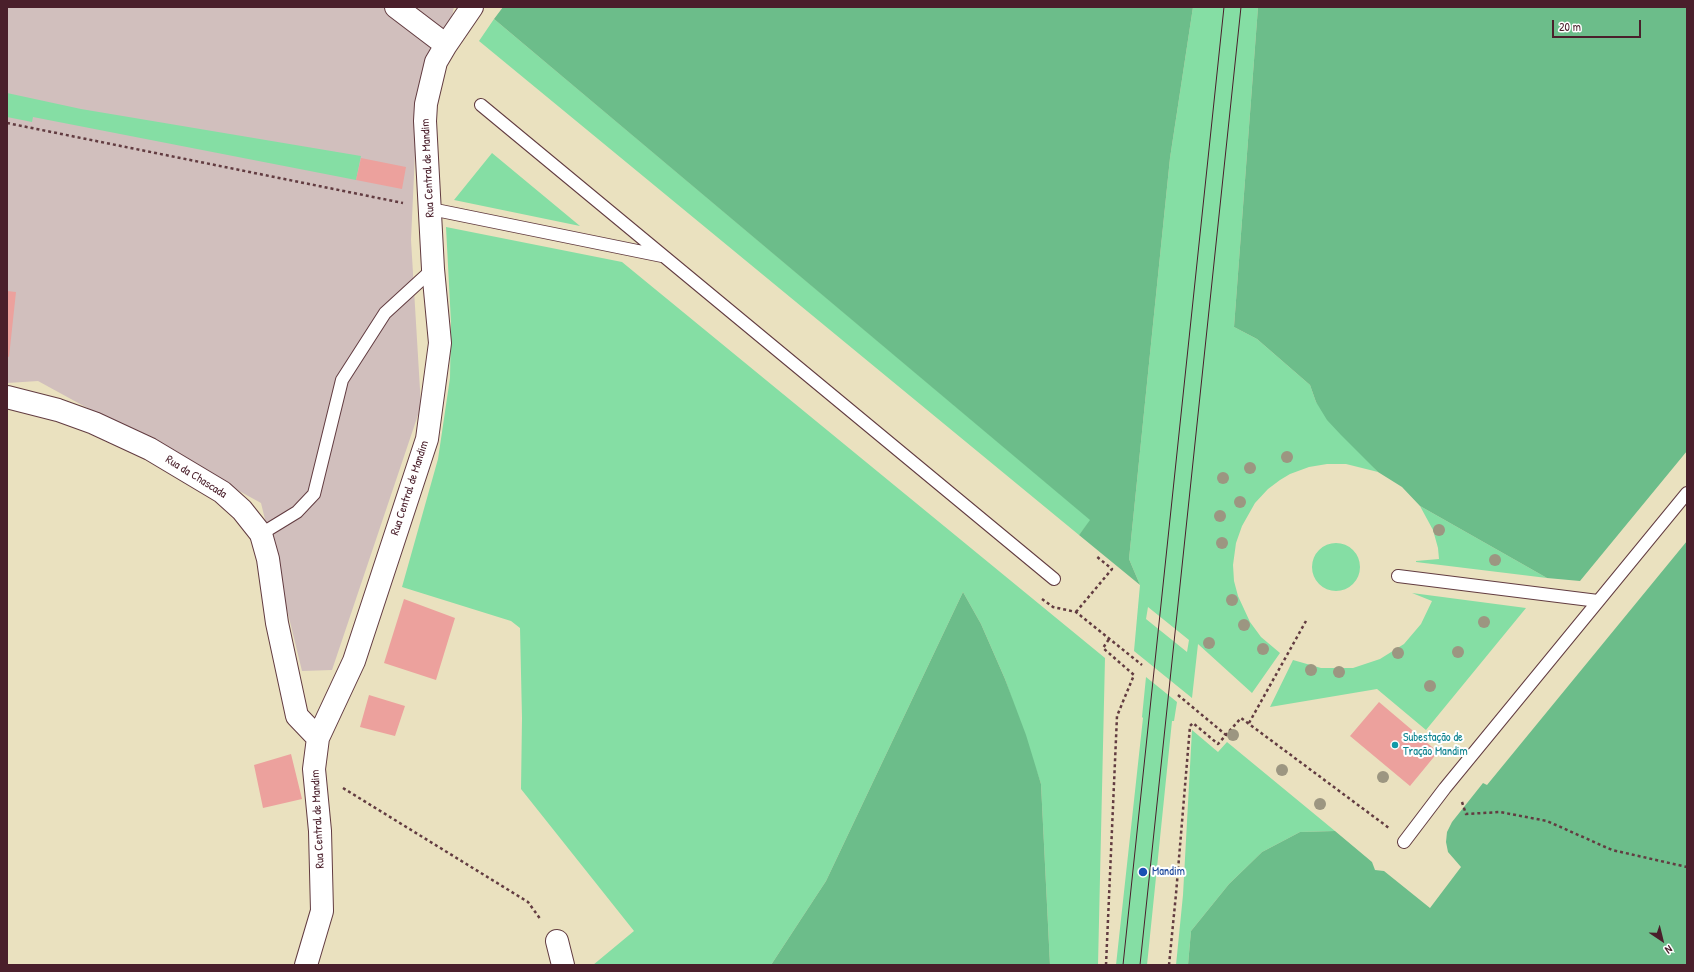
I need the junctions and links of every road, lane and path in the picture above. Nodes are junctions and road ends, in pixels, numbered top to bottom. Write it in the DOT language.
graph roads {
  1 [pos="396,7"];
  2 [pos="472,7"];
  3 [pos="446,45"];
  4 [pos="481,105"];
  5 [pos="7,124"];
  6 [pos="407,204"];
  7 [pos="431,209"];
  8 [pos="663,256"];
  9 [pos="433,269"];
  10 [pos="7,397"];
  11 [pos="1687,493"];
  12 [pos="261,534"];
  13 [pos="1096,556"];
  14 [pos="1398,576"];
  15 [pos="1054,579"];
  16 [pos="1598,601"];
  17 [pos="1053,607"];
  18 [pos="1076,612"];
  19 [pos="1306,621"];
  20 [pos="1109,638"];
  21 [pos="1142,665"];
  22 [pos="1178,695"];
  23 [pos="1249,724"];
  24 [pos="1226,735"];
  25 [pos="318,738"];
  26 [pos="314,769"];
  27 [pos="1462,802"];
  28 [pos="1391,830"];
  29 [pos="1404,842"];
  30 [pos="1687,867"];
  31 [pos="557,941"];
  32 [pos="306,965"];
  33 [pos="564,965"];
  34 [pos="1106,965"];
  35 [pos="1169,965"];
  1 -- 3 [label="street"];
  2 -- 3 [label="street, Rua Central de Mandim"];
  3 -- 7 [label="street, Rua Central de Mandim"];
  4 -- 8 [label="lane"];
  5 -- 6 [label="path"];
  7 -- 8 [label="lane"];
  7 -- 9 [label="street, Rua Central de Mandim"];
  8 -- 15 [label="lane"];
  9 -- 12 [label="lane"];
  9 -- 25 [label="street, Rua Central de Mandim"];
  10 -- 12 [label="street, Rua da Chascada"];
  11 -- 16 [label="lane"];
  12 -- 25 [label="street, Rua da Chascada"];
  13 -- 18 [label="path"];
  14 -- 16 [label="lane"];
  16 -- 29 [label="lane"];
  17 -- 18 [label="path"];
  18 -- 20 [label="path"];
  19 -- 23 [label="path"];
  20 -- 21 [label="path"];
  20 -- 34 [label="path"];
  22 -- 24 [label="path"];
  23 -- 24 [label="path"];
  23 -- 28 [label="path"];
  24 -- 35 [label="path"];
  25 -- 26 [label="street, Rua Central de Mandim"];
  26 -- 31 [label="path"];
  26 -- 32 [label="street, Rua Central de Mandim"];
  27 -- 30 [label="path"];
  31 -- 33 [label="street"];
}
